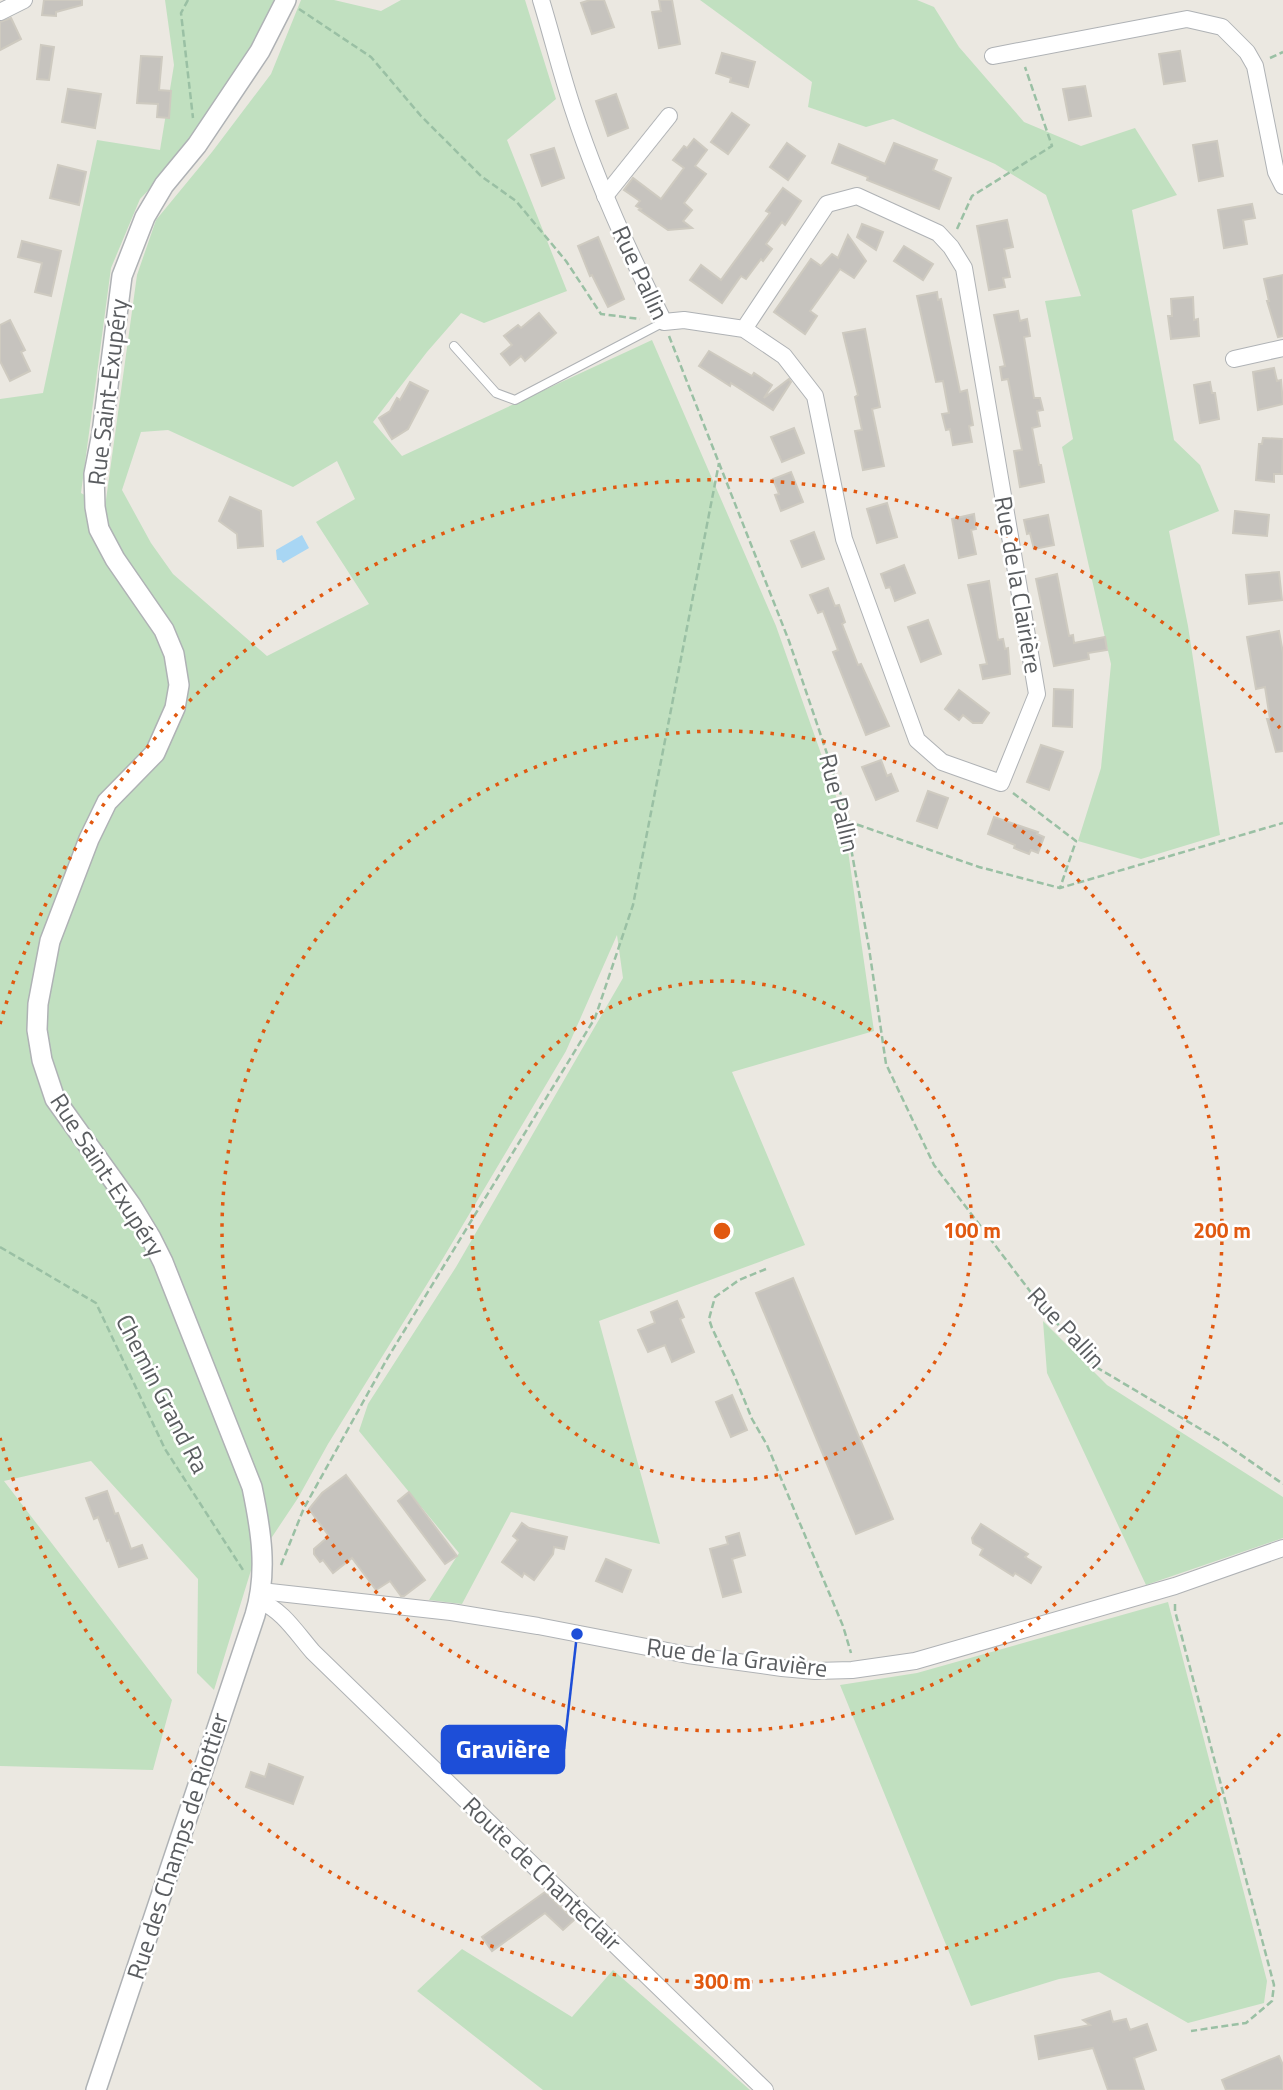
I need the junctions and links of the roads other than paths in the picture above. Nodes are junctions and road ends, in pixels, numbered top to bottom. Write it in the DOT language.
graph roads {
  1 [pos="24,0"];
  2 [pos="541,0"];
  3 [pos="291,4"];
  4 [pos="0,12"];
  5 [pos="993,56"];
  6 [pos="669,116"];
  7 [pos="1283,186"];
  8 [pos="605,196"];
  9 [pos="664,323"];
  10 [pos="744,329"];
  11 [pos="454,346"];
  12 [pos="1283,348"];
  13 [pos="1234,359"];
  14 [pos="1283,1548"];
  15 [pos="260,1596"];
  16 [pos="96,2090"];
  17 [pos="765,2090"];
  1 -- 4 [label="street"];
  2 -- 8 [label="street, Rue Pallin"];
  3 -- 15 [label="street, Rue Saint-Exupéry"];
  5 -- 7 [label="street"];
  6 -- 8 [label="street"];
  8 -- 9 [label="street, Rue Pallin"];
  9 -- 10 [label="street"];
  9 -- 11 [label="lane"];
  10 -- 10 [label="street, Rue de la Clairière"];
  12 -- 13 [label="street"];
  14 -- 15 [label="street, Rue de la Gravière"];
  15 -- 16 [label="street, Rue des Champs de Riottier"];
  15 -- 17 [label="street, Route de Chanteclair"];
}
